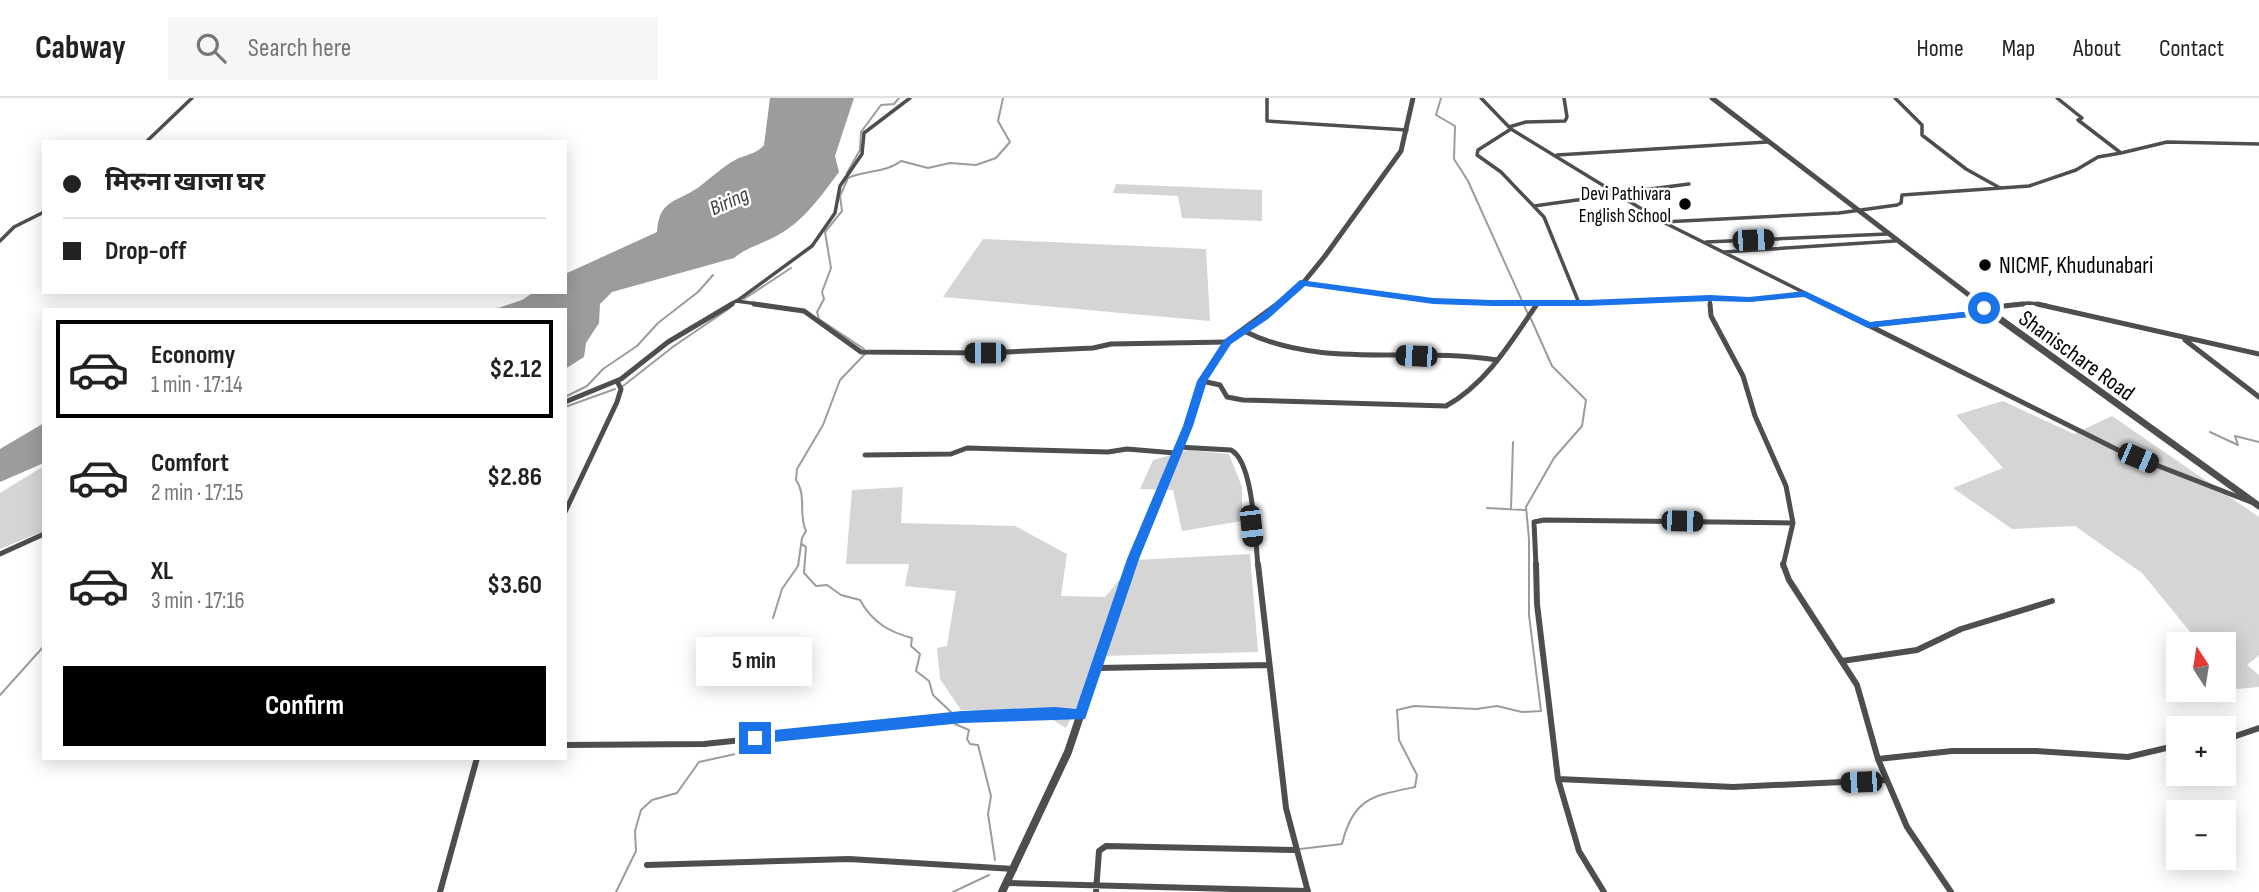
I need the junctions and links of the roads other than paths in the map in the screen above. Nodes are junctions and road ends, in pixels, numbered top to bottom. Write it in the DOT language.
graph roads {
  1 [pos="192,98"];
  2 [pos="910,98"];
  3 [pos="1267,98"];
  4 [pos="1413,98"];
  5 [pos="1481,98"];
  6 [pos="1564,98"];
  7 [pos="1712,98"];
  8 [pos="1895,98"];
  9 [pos="2057,98"];
  10 [pos="1510,128"];
  11 [pos="1407,130"];
  12 [pos="148,140"];
  13 [pos="1767,142"];
  14 [pos="2259,144"];
  15 [pos="2121,153"];
  16 [pos="1555,155"];
  17 [pos="1689,184"];
  18 [pos="2000,187"];
  19 [pos="1619,193"];
  20 [pos="1534,206"];
  21 [pos="1857,212"];
  22 [pos="42,213"];
  23 [pos="1663,222"];
  24 [pos="1887,234"];
  25 [pos="0,241"];
  26 [pos="1895,241"];
  27 [pos="1702,242"];
  28 [pos="1722,253"];
  29 [pos="1303,282"];
  30 [pos="1805,294"];
  31 [pos="1710,298"];
  32 [pos="736,301"];
  33 [pos="1536,303"];
  34 [pos="1580,303"];
  35 [pos="1987,310"];
  36 [pos="1868,325"];
  37 [pos="1244,331"];
  38 [pos="2183,338"];
  39 [pos="1227,342"];
  40 [pos="2259,354"];
  41 [pos="1497,360"];
  42 [pos="1202,381"];
  43 [pos="617,382"];
  44 [pos="2259,397"];
  45 [pos="567,401"];
  46 [pos="1177,450"];
  47 [pos="865,454"];
  48 [pos="2257,505"];
  49 [pos="567,508"];
  50 [pos="1793,523"];
  51 [pos="42,535"];
  52 [pos="0,554"];
  53 [pos="2052,601"];
  54 [pos="1842,662"];
  55 [pos="1269,665"];
  56 [pos="1097,668"];
  57 [pos="1081,715"];
  58 [pos="2259,727"];
  59 [pos="2236,736"];
  60 [pos="567,745"];
  61 [pos="2166,748"];
  62 [pos="1878,759"];
  63 [pos="476,760"];
  64 [pos="1558,779"];
  65 [pos="1887,780"];
  66 [pos="1295,850"];
  67 [pos="647,865"];
  68 [pos="1014,869"];
  69 [pos="1008,883"];
  70 [pos="1097,889"];
  71 [pos="1308,891"];
  72 [pos="440,892"];
  73 [pos="1002,892"];
  74 [pos="1604,892"];
  75 [pos="1951,892"];
  1 -- 12 [label="street"];
  2 -- 32 [label="street"];
  3 -- 11 [label="street"];
  4 -- 11 [label="street"];
  5 -- 10 [label="street"];
  6 -- 10 [label="street"];
  7 -- 13 [label="street, Shanischare Road"];
  8 -- 18 [label="street"];
  9 -- 15 [label="street"];
  10 -- 16 [label="street"];
  10 -- 20 [label="street"];
  11 -- 29 [label="street"];
  13 -- 16 [label="street"];
  13 -- 21 [label="street, Shanischare Road"];
  14 -- 15 [label="street"];
  15 -- 18 [label="street"];
  16 -- 19 [label="street"];
  17 -- 19 [label="street"];
  18 -- 21 [label="street"];
  19 -- 20 [label="street"];
  19 -- 23 [label="street"];
  20 -- 34 [label="street"];
  21 -- 23 [label="street"];
  21 -- 24 [label="street, Shanischare Road"];
  22 -- 25 [label="street"];
  23 -- 27 [label="street"];
  24 -- 26 [label="street, Shanischare Road"];
  24 -- 27 [label="street"];
  26 -- 28 [label="street"];
  26 -- 35 [label="street, Shanischare Road"];
  27 -- 28 [label="street"];
  28 -- 30 [label="street"];
  29 -- 33 [label="street"];
  29 -- 37 [label="street"];
  30 -- 31 [label="street"];
  30 -- 36 [label="street"];
  31 -- 34 [label="street"];
  31 -- 50 [label="street"];
  32 -- 39 [label="street"];
  32 -- 43 [label="street"];
  33 -- 34 [label="street"];
  33 -- 41 [label="street"];
  35 -- 36 [label="street"];
  35 -- 38 [label="street"];
  35 -- 48 [label="street, Shanischare Road"];
  36 -- 48 [label="street"];
  37 -- 39 [label="street"];
  37 -- 41 [label="street"];
  38 -- 40 [label="street"];
  38 -- 44 [label="street"];
  39 -- 42 [label="street"];
  41 -- 42 [label="street"];
  42 -- 46 [label="street"];
  43 -- 45 [label="street"];
  43 -- 49 [label="street"];
  46 -- 47 [label="street"];
  46 -- 55 [label="street"];
  46 -- 56 [label="street"];
  50 -- 54 [label="street"];
  50 -- 64 [label="street"];
  51 -- 52 [label="street"];
  53 -- 54 [label="street"];
  54 -- 62 [label="street"];
  55 -- 56 [label="street"];
  55 -- 66 [label="street"];
  56 -- 57 [label="street"];
  57 -- 60 [label="street"];
  57 -- 68 [label="street"];
  58 -- 59 [label="street"];
  61 -- 62 [label="street"];
  62 -- 65 [label="street"];
  63 -- 72 [label="street"];
  64 -- 65 [label="street"];
  64 -- 74 [label="street"];
  65 -- 75 [label="street"];
  66 -- 70 [label="street"];
  66 -- 71 [label="street"];
  67 -- 68 [label="street"];
  68 -- 69 [label="street"];
  69 -- 70 [label="street"];
  69 -- 73 [label="street"];
  70 -- 71 [label="street"];
}
